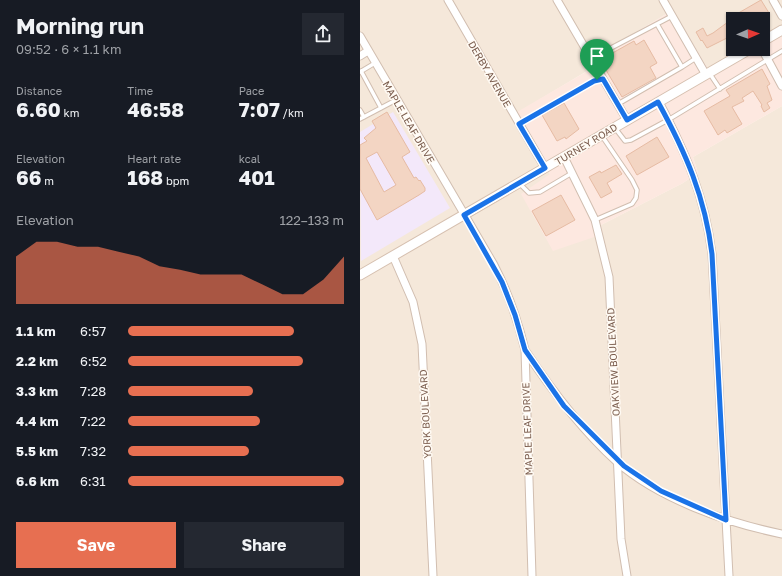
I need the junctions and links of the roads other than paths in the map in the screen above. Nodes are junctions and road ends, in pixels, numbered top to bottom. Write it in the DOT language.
graph roads {
  1 [pos="448,0"];
  2 [pos="557,0"];
  3 [pos="663,0"];
  4 [pos="772,0"];
  5 [pos="672,16"];
  6 [pos="782,16"];
  7 [pos="657,24"];
  8 [pos="782,30"];
  9 [pos="360,36"];
  10 [pos="770,37"];
  11 [pos="368,51"];
  12 [pos="782,51"];
  13 [pos="360,56"];
  14 [pos="738,56"];
  15 [pos="766,56"];
  16 [pos="591,58"];
  17 [pos="696,58"];
  18 [pos="768,60"];
  19 [pos="375,63"];
  20 [pos="682,67"];
  21 [pos="360,71"];
  22 [pos="708,74"];
  23 [pos="603,79"];
  24 [pos="782,86"];
  25 [pos="720,89"];
  26 [pos="396,100"];
  27 [pos="658,102"];
  28 [pos="618,104"];
  29 [pos="381,108"];
  30 [pos="360,110"];
  31 [pos="364,117"];
  32 [pos="360,119"];
  33 [pos="627,120"];
  34 [pos="668,120"];
  35 [pos="519,124"];
  36 [pos="614,127"];
  37 [pos="601,135"];
  38 [pos="564,157"];
  39 [pos="545,168"];
  40 [pos="572,174"];
  41 [pos="519,183"];
  42 [pos="464,215"];
  43 [pos="595,220"];
  44 [pos="393,256"];
  45 [pos="360,275"];
  46 [pos="525,350"];
  47 [pos="618,462"];
  48 [pos="726,520"];
  49 [pos="782,534"];
  50 [pos="433,576"];
  51 [pos="532,576"];
  52 [pos="627,576"];
  53 [pos="729,576"];
  1 -- 35 [label="street, DERBY AVENUE"];
  2 -- 16 [label="street"];
  3 -- 5 [label="street"];
  4 -- 6 [label="street"];
  5 -- 7 [label="lane"];
  5 -- 17 [label="street"];
  7 -- 16 [label="lane"];
  7 -- 20 [label="lane"];
  8 -- 10 [label="main road"];
  9 -- 11 [label="street, MAPLE LEAF DRIVE"];
  11 -- 13 [label="street"];
  11 -- 19 [label="street, MAPLE LEAF DRIVE"];
  12 -- 18 [label="lane"];
  14 -- 22 [label="main road, TURNEY ROAD"];
  15 -- 18 [label="street"];
  16 -- 23 [label="street"];
  17 -- 20 [label="lane"];
  17 -- 22 [label="street"];
  18 -- 24 [label="street"];
  18 -- 25 [label="lane"];
  19 -- 21 [label="lane"];
  19 -- 26 [label="street, MAPLE LEAF DRIVE"];
  20 -- 28 [label="lane"];
  21 -- 29 [label="lane"];
  22 -- 25 [label="lane"];
  22 -- 27 [label="main road, TURNEY ROAD"];
  23 -- 28 [label="street"];
  23 -- 35 [label="lane"];
  25 -- 34 [label="lane"];
  26 -- 29 [label="lane"];
  26 -- 42 [label="street, MAPLE LEAF DRIVE"];
  27 -- 33 [label="main road, TURNEY ROAD"];
  27 -- 34 [label="street"];
  28 -- 33 [label="street"];
  29 -- 31 [label="lane"];
  30 -- 31 [label="lane"];
  31 -- 32 [label="lane"];
  33 -- 36 [label="main road, TURNEY ROAD"];
  34 -- 36 [label="lane"];
  34 -- 48 [label="street"];
  35 -- 39 [label="street, DERBY AVENUE"];
  36 -- 37 [label="main road, TURNEY ROAD"];
  37 -- 38 [label="main road, TURNEY ROAD"];
  37 -- 43 [label="lane"];
  38 -- 39 [label="main road, TURNEY ROAD"];
  38 -- 40 [label="street, OAKVIEW BOULEVARD"];
  39 -- 41 [label="main road, TURNEY ROAD"];
  40 -- 41 [label="lane"];
  40 -- 43 [label="street, OAKVIEW BOULEVARD"];
  41 -- 42 [label="main road, TURNEY ROAD"];
  42 -- 44 [label="main road, TURNEY ROAD"];
  42 -- 46 [label="street, MAPLE LEAF DRIVE"];
  43 -- 47 [label="street, OAKVIEW BOULEVARD"];
  44 -- 45 [label="main road, TURNEY ROAD"];
  44 -- 50 [label="street, YORK BOULEVARD"];
  46 -- 47 [label="street"];
  46 -- 51 [label="street, MAPLE LEAF DRIVE"];
  47 -- 48 [label="street"];
  47 -- 52 [label="street, OAKVIEW BOULEVARD"];
  48 -- 49 [label="street"];
  48 -- 53 [label="street"];
}
